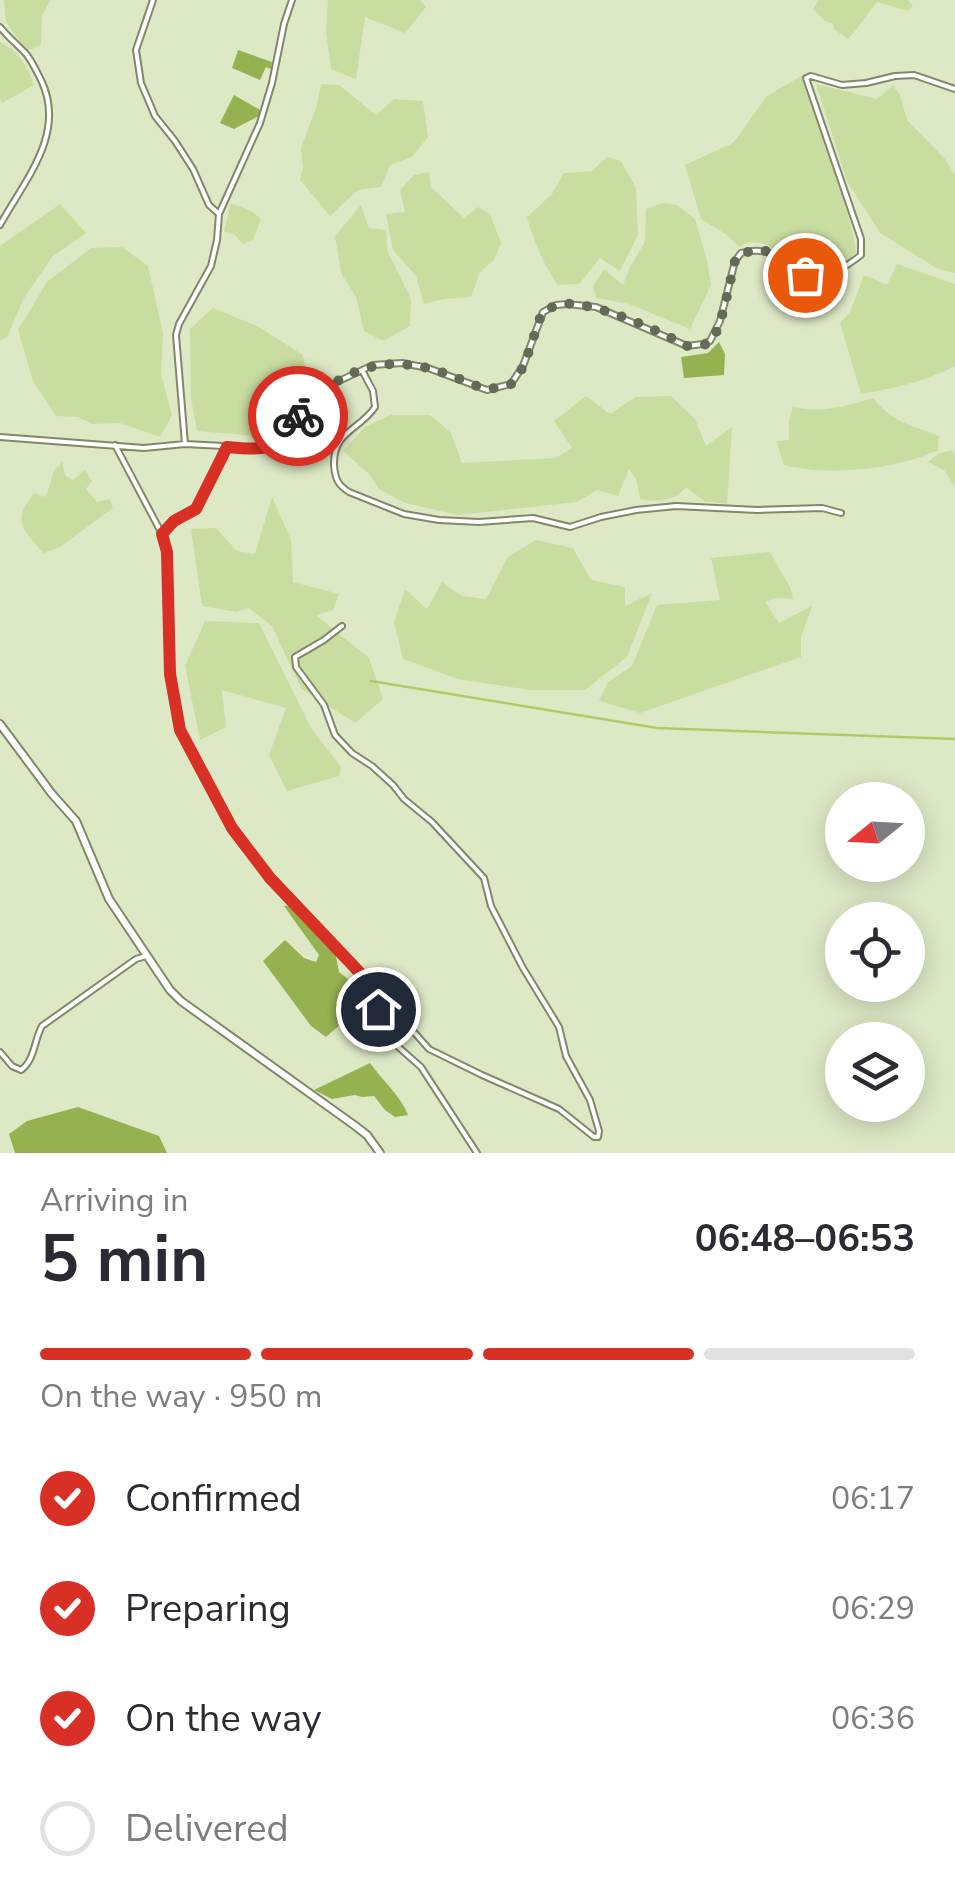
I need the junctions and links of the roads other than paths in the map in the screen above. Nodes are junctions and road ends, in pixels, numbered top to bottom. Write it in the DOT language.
graph roads {
  1 [pos="153,0"];
  2 [pos="292,0"];
  3 [pos="0,27"];
  4 [pos="955,89"];
  5 [pos="218,214"];
  6 [pos="0,225"];
  7 [pos="362,370"];
  8 [pos="0,437"];
  9 [pos="185,444"];
  10 [pos="115,445"];
  11 [pos="227,447"];
  12 [pos="841,513"];
  13 [pos="162,534"];
  14 [pos="342,626"];
  15 [pos="0,724"];
  16 [pos="148,956"];
  17 [pos="374,1002"];
  18 [pos="0,1052"];
  19 [pos="380,1153"];
  20 [pos="477,1153"];
  1 -- 5 [label="street"];
  2 -- 5 [label="street"];
  3 -- 6 [label="street"];
  4 -- 7 [label="street"];
  5 -- 9 [label="street"];
  7 -- 11 [label="street"];
  7 -- 12 [label="street"];
  8 -- 10 [label="street"];
  9 -- 10 [label="street"];
  9 -- 11 [label="street"];
  10 -- 13 [label="street"];
  11 -- 13 [label="street"];
  13 -- 17 [label="street"];
  14 -- 17 [label="street"];
  15 -- 16 [label="street"];
  16 -- 18 [label="street"];
  16 -- 19 [label="street"];
  17 -- 20 [label="street"];
}
